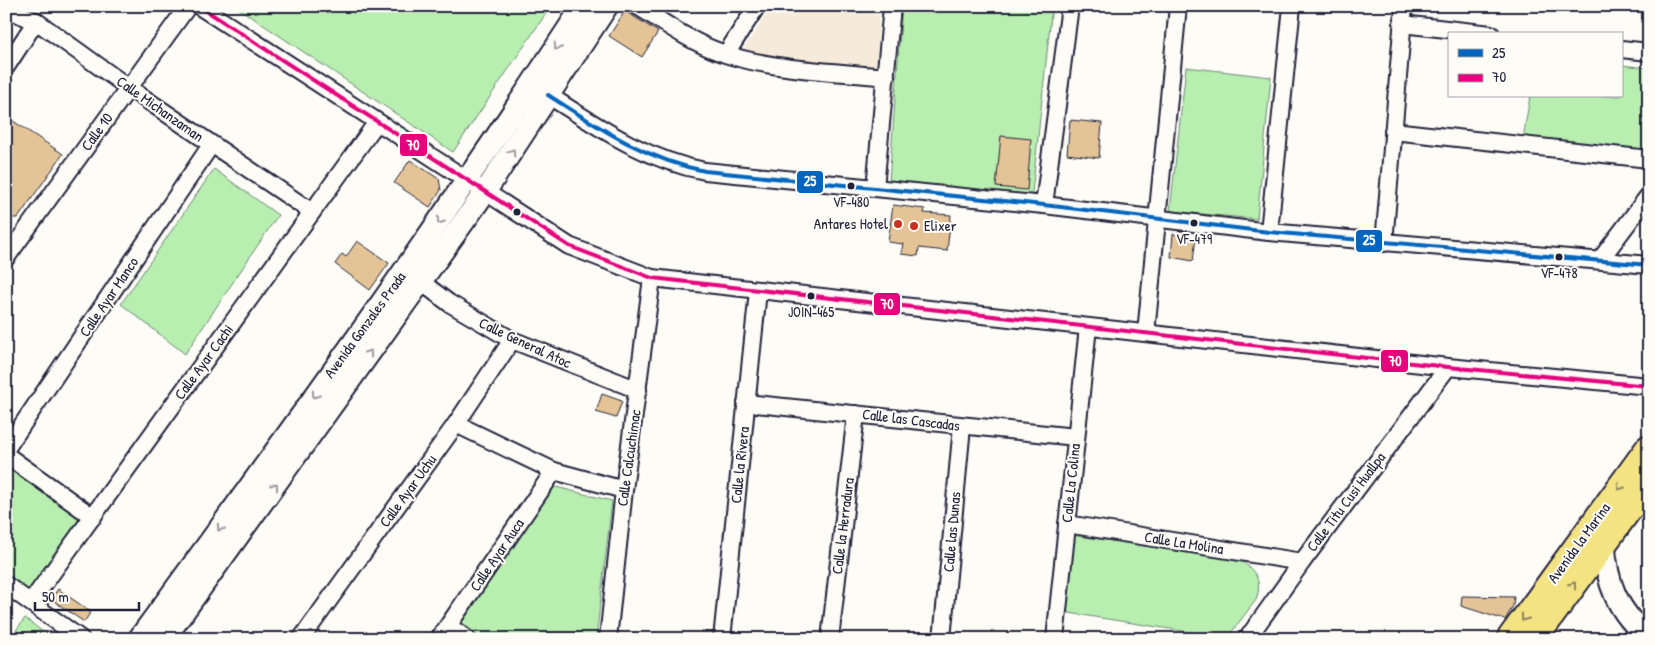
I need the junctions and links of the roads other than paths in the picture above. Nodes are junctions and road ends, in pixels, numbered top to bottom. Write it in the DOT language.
graph roads {
  1 [pos="188,6"];
  2 [pos="199,6"];
  3 [pos="583,6"];
  4 [pos="607,6"];
  5 [pos="637,6"];
  6 [pos="757,6"];
  7 [pos="892,6"];
  8 [pos="1070,6"];
  9 [pos="1178,6"];
  10 [pos="1292,6"];
  11 [pos="1404,6"];
  12 [pos="6,9"];
  13 [pos="36,21"];
  14 [pos="1402,24"];
  15 [pos="1472,32"];
  16 [pos="1622,49"];
  17 [pos="1649,52"];
  18 [pos="726,54"];
  19 [pos="6,67"];
  20 [pos="886,77"];
  21 [pos="129,88"];
  22 [pos="548,95"];
  23 [pos="377,122"];
  24 [pos="1392,131"];
  25 [pos="211,145"];
  26 [pos="1649,159"];
  27 [pos="477,186"];
  28 [pos="875,188"];
  29 [pos="1649,194"];
  30 [pos="1044,205"];
  31 [pos="312,212"];
  32 [pos="1159,218"];
  33 [pos="1270,232"];
  34 [pos="14,235"];
  35 [pos="1384,243"];
  36 [pos="6,258"];
  37 [pos="1600,260"];
  38 [pos="1649,265"];
  39 [pos="652,278"];
  40 [pos="420,281"];
  41 [pos="758,291"];
  42 [pos="1088,328"];
  43 [pos="1146,333"];
  44 [pos="512,340"];
  45 [pos="1448,367"];
  46 [pos="1649,386"];
  47 [pos="638,390"];
  48 [pos="746,403"];
  49 [pos="856,414"];
  50 [pos="456,424"];
  51 [pos="962,426"];
  52 [pos="1076,437"];
  53 [pos="1649,448"];
  54 [pos="6,449"];
  55 [pos="6,455"];
  56 [pos="554,471"];
  57 [pos="1649,481"];
  58 [pos="624,490"];
  59 [pos="93,517"];
  60 [pos="1067,524"];
  61 [pos="1604,542"];
  62 [pos="1302,562"];
  63 [pos="6,585"];
  64 [pos="30,602"];
  65 [pos="444,632"];
  66 [pos="1649,637"];
  67 [pos="81,639"];
  68 [pos="139,639"];
  69 [pos="164,639"];
  70 [pos="301,639"];
  71 [pos="467,639"];
  72 [pos="608,639"];
  73 [pos="722,639"];
  74 [pos="830,639"];
  75 [pos="942,639"];
  76 [pos="1055,639"];
  77 [pos="1247,639"];
  78 [pos="1510,639"];
  79 [pos="1534,639"];
  1 -- 21 [label="street, Calle 10"];
  2 -- 23 [label="street"];
  3 -- 27 [label="street, Avenida Gonzales Prada, one-way"];
  4 -- 22 [label="street, Avenida Gonzales Prada"];
  5 -- 18 [label="street"];
  6 -- 18 [label="street"];
  7 -- 20 [label="street"];
  8 -- 30 [label="street"];
  9 -- 32 [label="street"];
  10 -- 33 [label="street"];
  11 -- 14 [label="street"];
  12 -- 13 [label="street, Calle Michanzaman"];
  13 -- 19 [label="street"];
  13 -- 21 [label="street, Calle Michanzaman"];
  14 -- 15 [label="street"];
  14 -- 24 [label="street"];
  16 -- 17 [label="street"];
  18 -- 20 [label="street"];
  20 -- 28 [label="street"];
  21 -- 25 [label="street, Calle Michanzaman"];
  21 -- 34 [label="street, Calle 10"];
  27 -- 22 [label="street, Avenida Gonzales Prada, one-way"];
  22 -- 28 [label="street"];
  23 -- 27 [label="street"];
  23 -- 31 [label="street, Calle Ayar Cachi"];
  24 -- 26 [label="street"];
  24 -- 35 [label="street"];
  25 -- 31 [label="street, Calle Michanzaman"];
  25 -- 54 [label="street, Calle Ayar Manco"];
  27 -- 39 [label="street"];
  27 -- 40 [label="street, Avenida Gonzales Prada"];
  27 -- 68 [label="street, Avenida Gonzales Prada, one-way"];
  28 -- 30 [label="street"];
  29 -- 37 [label="street"];
  30 -- 32 [label="street"];
  31 -- 59 [label="street, Calle Ayar Cachi"];
  32 -- 33 [label="street"];
  32 -- 43 [label="street"];
  33 -- 35 [label="street"];
  34 -- 36 [label="street, Calle 10"];
  35 -- 37 [label="street"];
  37 -- 38 [label="street"];
  39 -- 41 [label="street"];
  39 -- 47 [label="street, Calle Calcuchimac"];
  40 -- 44 [label="street, Calle General Atoc"];
  69 -- 40 [label="street, Avenida Gonzales Prada, one-way"];
  41 -- 42 [label="street"];
  41 -- 48 [label="street, Calle la Rivera"];
  42 -- 43 [label="street"];
  42 -- 52 [label="street, Calle La Colina"];
  43 -- 45 [label="street"];
  44 -- 47 [label="street, Calle General Atoc"];
  44 -- 50 [label="street, Calle Ayar Uchu"];
  45 -- 46 [label="street"];
  45 -- 62 [label="street, Calle Titu Cusi Huallpa"];
  47 -- 58 [label="street, Calle Calcuchimac"];
  48 -- 49 [label="street, Calle las Cascadas"];
  48 -- 73 [label="street, Calle la Rivera"];
  49 -- 51 [label="street, Calle las Cascadas"];
  49 -- 74 [label="street, Calle la Herradura"];
  50 -- 56 [label="street"];
  50 -- 70 [label="street, Calle Ayar Uchu"];
  51 -- 52 [label="street, Calle las Cascadas"];
  51 -- 75 [label="street, Calle las Dunas"];
  52 -- 60 [label="street, Calle La Colina"];
  53 -- 78 [label="main road, Avenida la Marina, one-way"];
  55 -- 59 [label="street"];
  56 -- 58 [label="street"];
  56 -- 65 [label="street, Calle Ayar Auca"];
  57 -- 61 [label="main road, Avenida la Marina"];
  58 -- 72 [label="street, Calle Calcuchimac"];
  59 -- 64 [label="street, Calle Ayar Cachi"];
  60 -- 62 [label="street, Calle La Molina"];
  60 -- 76 [label="street, Calle La Colina"];
  61 -- 66 [label="street"];
  79 -- 61 [label="main road, Avenida la Marina, one-way"];
  62 -- 77 [label="street, Calle Titu Cusi Huallpa"];
  63 -- 64 [label="street"];
  64 -- 67 [label="street"];
  65 -- 71 [label="street"];
}
